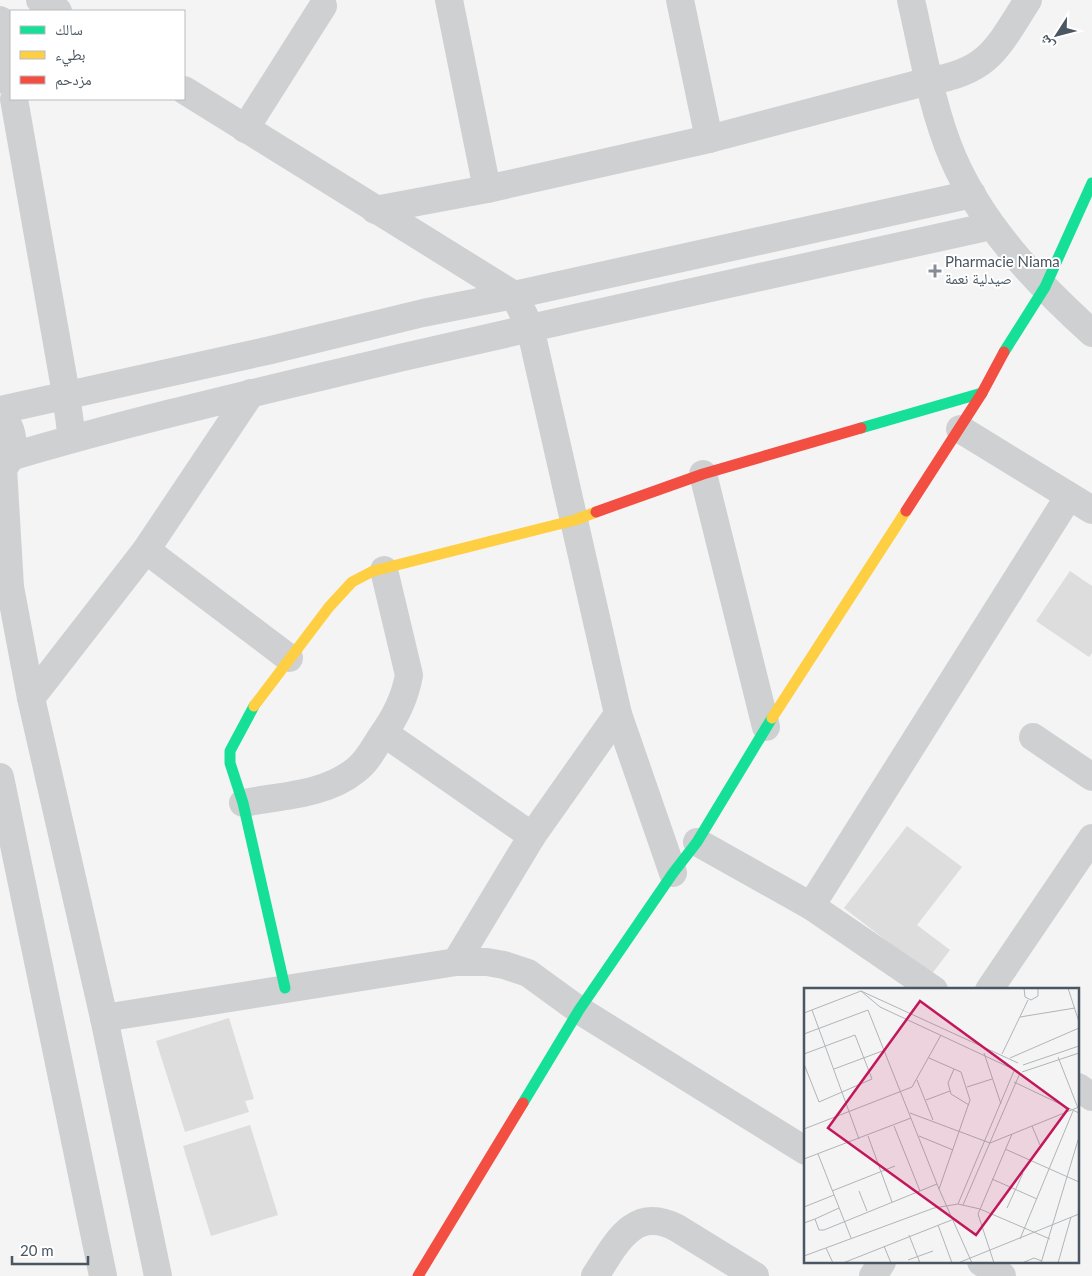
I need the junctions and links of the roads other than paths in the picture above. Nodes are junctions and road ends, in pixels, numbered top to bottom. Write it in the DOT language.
graph roads {
  1 [pos="40,0"];
  2 [pos="450,0"];
  3 [pos="680,0"];
  4 [pos="911,0"];
  5 [pos="1028,0"];
  6 [pos="323,6"];
  7 [pos="56,10"];
  8 [pos="0,20"];
  9 [pos="10,78"];
  10 [pos="929,81"];
  11 [pos="185,91"];
  12 [pos="14,100"];
  13 [pos="245,129"];
  14 [pos="710,139"];
  15 [pos="1091,186"];
  16 [pos="488,189"];
  17 [pos="972,194"];
  18 [pos="375,210"];
  19 [pos="991,226"];
  20 [pos="1045,287"];
  21 [pos="514,295"];
  22 [pos="530,327"];
  23 [pos="1092,332"];
  24 [pos="251,393"];
  25 [pos="982,393"];
  26 [pos="66,394"];
  27 [pos="0,410"];
  28 [pos="0,415"];
  29 [pos="960,429"];
  30 [pos="72,439"];
  31 [pos="4,466"];
  32 [pos="703,474"];
  33 [pos="1081,503"];
  34 [pos="575,520"];
  35 [pos="146,550"];
  36 [pos="384,570"];
  37 [pos="289,658"];
  38 [pos="30,698"];
  39 [pos="618,714"];
  40 [pos="766,727"];
  41 [pos="384,733"];
  42 [pos="1034,737"];
  43 [pos="0,776"];
  44 [pos="1092,777"];
  45 [pos="243,803"];
  46 [pos="532,836"];
  47 [pos="1092,838"];
  48 [pos="697,842"];
  49 [pos="673,872"];
  50 [pos="811,906"];
  51 [pos="456,962"];
  52 [pos="285,988"];
  53 [pos="931,988"];
  54 [pos="990,988"];
  55 [pos="579,1010"];
  56 [pos="104,1018"];
  57 [pos="1080,1089"];
  58 [pos="1092,1096"];
  59 [pos="804,1150"];
  60 [pos="881,1264"];
  61 [pos="984,1264"];
  62 [pos="422,1274"];
  63 [pos="103,1276"];
  64 [pos="158,1276"];
  65 [pos="594,1276"];
  66 [pos="755,1276"];
  67 [pos="873,1276"];
  68 [pos="1002,1276"];
  1 -- 7 [label="street"];
  2 -- 16 [label="street"];
  3 -- 14 [label="street"];
  4 -- 10 [label="street"];
  5 -- 10 [label="street"];
  6 -- 13 [label="street"];
  8 -- 9 [label="street"];
  10 -- 14 [label="street"];
  10 -- 17 [label="street"];
  11 -- 13 [label="street"];
  12 -- 26 [label="street"];
  13 -- 18 [label="street"];
  14 -- 16 [label="street"];
  15 -- 20 [label="street"];
  16 -- 18 [label="street"];
  17 -- 19 [label="street"];
  17 -- 21 [label="street"];
  18 -- 21 [label="street"];
  19 -- 20 [label="street"];
  19 -- 22 [label="street"];
  20 -- 23 [label="street"];
  20 -- 25 [label="street"];
  21 -- 22 [label="street"];
  21 -- 26 [label="street"];
  22 -- 24 [label="street"];
  22 -- 34 [label="street"];
  24 -- 30 [label="street"];
  24 -- 35 [label="street"];
  25 -- 29 [label="street"];
  25 -- 32 [label="street"];
  26 -- 27 [label="street"];
  26 -- 30 [label="street"];
  28 -- 31 [label="street"];
  29 -- 33 [label="street"];
  29 -- 40 [label="street"];
  30 -- 31 [label="street"];
  31 -- 38 [label="street"];
  32 -- 34 [label="street"];
  32 -- 40 [label="street"];
  33 -- 50 [label="street"];
  34 -- 36 [label="street"];
  34 -- 39 [label="street"];
  35 -- 37 [label="street"];
  35 -- 38 [label="street"];
  36 -- 37 [label="street"];
  36 -- 41 [label="street"];
  37 -- 45 [label="street"];
  38 -- 56 [label="street"];
  39 -- 46 [label="street"];
  39 -- 49 [label="street"];
  40 -- 48 [label="street"];
  41 -- 45 [label="street"];
  41 -- 46 [label="street"];
  42 -- 44 [label="street"];
  43 -- 63 [label="street"];
  45 -- 52 [label="street"];
  46 -- 51 [label="street"];
  47 -- 54 [label="street"];
  48 -- 49 [label="street"];
  48 -- 50 [label="street"];
  49 -- 55 [label="street"];
  50 -- 53 [label="street"];
  51 -- 52 [label="street"];
  51 -- 55 [label="street"];
  52 -- 56 [label="street"];
  55 -- 59 [label="street"];
  55 -- 62 [label="street"];
  56 -- 64 [label="street"];
  57 -- 58 [label="street"];
  60 -- 67 [label="street"];
  61 -- 68 [label="street"];
  65 -- 66 [label="street"];
}
